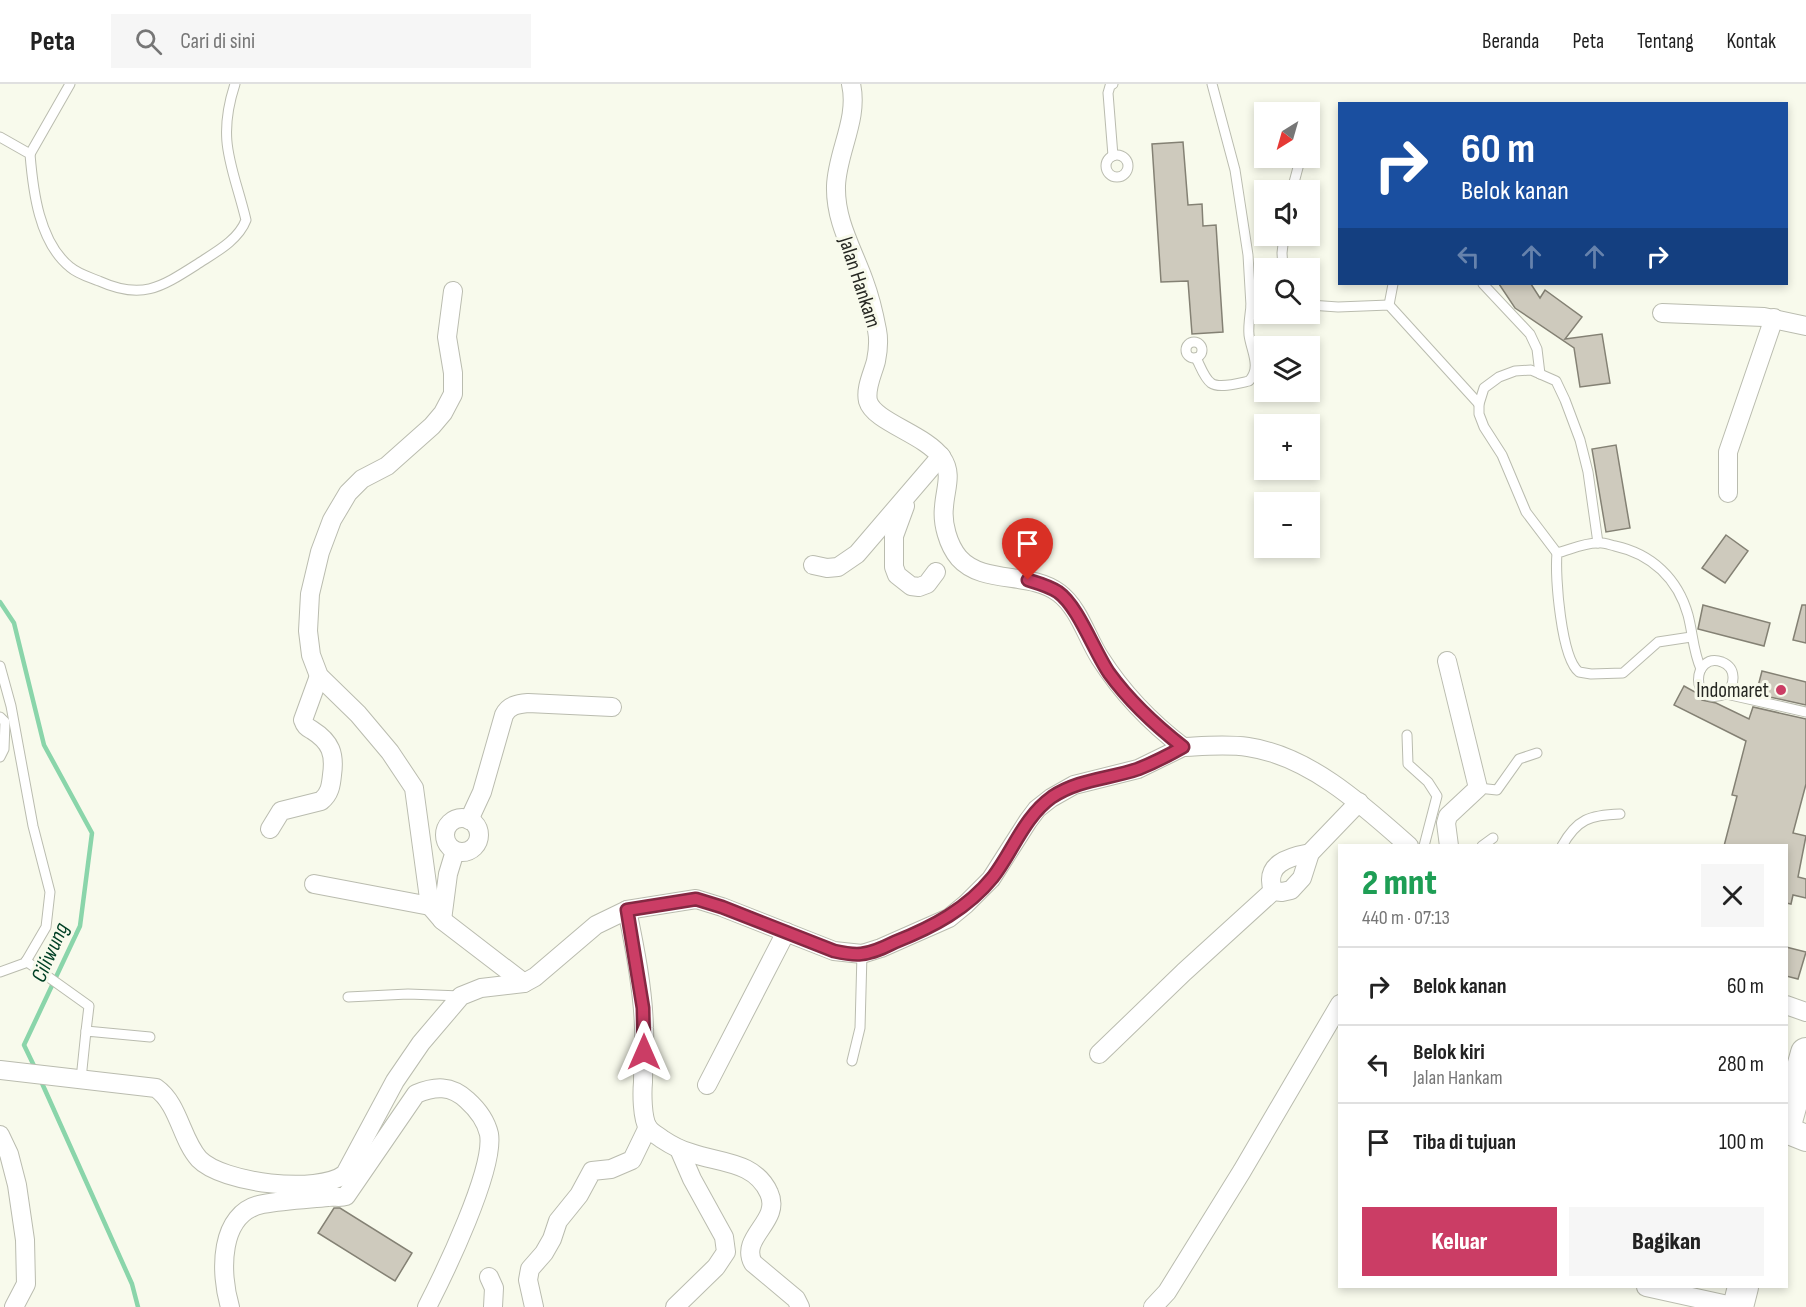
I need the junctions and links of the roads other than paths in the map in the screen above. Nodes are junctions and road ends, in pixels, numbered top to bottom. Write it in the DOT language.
graph roads {
  1 [pos="70,84"];
  2 [pos="235,84"];
  3 [pos="851,84"];
  4 [pos="1113,84"];
  5 [pos="1212,84"];
  6 [pos="0,137"];
  7 [pos="30,154"];
  8 [pos="1113,156"];
  9 [pos="1393,285"];
  10 [pos="1484,285"];
  11 [pos="453,291"];
  12 [pos="1389,305"];
  13 [pos="1251,306"];
  14 [pos="1254,306"];
  15 [pos="1320,306"];
  16 [pos="1662,313"];
  17 [pos="1774,318"];
  18 [pos="1806,326"];
  19 [pos="1196,358"];
  20 [pos="1540,374"];
  21 [pos="1479,404"];
  22 [pos="940,456"];
  23 [pos="911,491"];
  24 [pos="1728,493"];
  25 [pos="1598,543"];
  26 [pos="1557,553"];
  27 [pos="813,565"];
  28 [pos="936,572"];
  29 [pos="1691,636"];
  30 [pos="1447,661"];
  31 [pos="0,666"];
  32 [pos="1701,669"];
  33 [pos="319,676"];
  34 [pos="1726,694"];
  35 [pos="612,707"];
  36 [pos="1806,712"];
  37 [pos="0,717"];
  38 [pos="1407,735"];
  39 [pos="1183,747"];
  40 [pos="2,753"];
  41 [pos="20,753"];
  42 [pos="1537,753"];
  43 [pos="1478,788"];
  44 [pos="1359,802"];
  45 [pos="1620,814"];
  46 [pos="270,829"];
  47 [pos="1493,837"];
  48 [pos="1407,844"];
  49 [pos="1425,844"];
  50 [pos="1449,844"];
  51 [pos="1484,844"];
  52 [pos="1563,844"];
  53 [pos="1310,853"];
  54 [pos="314,884"];
  55 [pos="1273,891"];
  56 [pos="430,906"];
  57 [pos="627,910"];
  58 [pos="442,921"];
  59 [pos="786,932"];
  60 [pos="862,954"];
  61 [pos="26,961"];
  62 [pos="0,972"];
  63 [pos="524,983"];
  64 [pos="461,996"];
  65 [pos="348,997"];
  66 [pos="1788,1006"];
  67 [pos="1338,1007"];
  68 [pos="1806,1012"];
  69 [pos="86,1031"];
  70 [pos="150,1037"];
  71 [pos="1806,1053"];
  72 [pos="1099,1054"];
  73 [pos="852,1061"];
  74 [pos="0,1070"];
  75 [pos="81,1078"];
  76 [pos="395,1081"];
  77 [pos="707,1085"];
  78 [pos="416,1095"];
  79 [pos="1788,1118"];
  80 [pos="648,1127"];
  81 [pos="1788,1131"];
  82 [pos="0,1135"];
  83 [pos="1806,1138"];
  84 [pos="679,1149"];
  85 [pos="489,1277"];
  86 [pos="1651,1288"];
  87 [pos="1743,1288"];
  88 [pos="14,1307"];
  89 [pos="230,1307"];
  90 [pos="427,1307"];
  91 [pos="494,1307"];
  92 [pos="534,1307"];
  93 [pos="675,1307"];
  94 [pos="800,1307"];
  95 [pos="1153,1307"];
  96 [pos="1737,1307"];
  1 -- 7 [label="lane"];
  2 -- 7 [label="lane"];
  3 -- 22 [label="street, Jalan Hankam"];
  4 -- 8 [label="lane"];
  5 -- 13 [label="lane"];
  6 -- 7 [label="lane"];
  9 -- 12 [label="lane"];
  10 -- 20 [label="lane"];
  11 -- 33 [label="street"];
  12 -- 15 [label="lane"];
  12 -- 21 [label="lane"];
  13 -- 14 [label="lane"];
  13 -- 19 [label="lane"];
  16 -- 17 [label="street"];
  17 -- 18 [label="street"];
  17 -- 24 [label="street"];
  20 -- 21 [label="lane"];
  20 -- 25 [label="lane"];
  21 -- 26 [label="lane"];
  22 -- 23 [label="street"];
  22 -- 39 [label="street"];
  23 -- 27 [label="street"];
  23 -- 28 [label="street"];
  25 -- 26 [label="lane"];
  25 -- 29 [label="lane"];
  26 -- 29 [label="lane"];
  29 -- 32 [label="lane"];
  30 -- 43 [label="street"];
  31 -- 41 [label="lane"];
  32 -- 34 [label="lane"];
  32 -- 34 [label="lane"];
  33 -- 46 [label="street"];
  33 -- 56 [label="street"];
  34 -- 36 [label="lane"];
  35 -- 58 [label="street"];
  37 -- 40 [label="lane"];
  38 -- 49 [label="lane"];
  39 -- 44 [label="street"];
  39 -- 60 [label="street"];
  40 -- 41 [label="lane"];
  41 -- 61 [label="lane"];
  42 -- 43 [label="lane"];
  43 -- 50 [label="street"];
  44 -- 48 [label="street"];
  44 -- 53 [label="street"];
  45 -- 52 [label="lane"];
  47 -- 51 [label="lane"];
  53 -- 55 [label="street"];
  53 -- 55 [label="street"];
  54 -- 56 [label="street"];
  55 -- 72 [label="street"];
  56 -- 58 [label="street"];
  57 -- 59 [label="street"];
  57 -- 63 [label="street"];
  57 -- 80 [label="street"];
  58 -- 63 [label="street"];
  59 -- 60 [label="street"];
  59 -- 77 [label="street"];
  60 -- 73 [label="lane"];
  61 -- 62 [label="lane"];
  61 -- 69 [label="lane"];
  63 -- 64 [label="street"];
  64 -- 65 [label="lane"];
  64 -- 76 [label="street"];
  66 -- 68 [label="street"];
  67 -- 95 [label="street"];
  69 -- 70 [label="lane"];
  69 -- 75 [label="lane"];
  71 -- 79 [label="highway"];
  74 -- 75 [label="street"];
  75 -- 76 [label="street"];
  76 -- 78 [label="street"];
  78 -- 89 [label="street"];
  78 -- 90 [label="street"];
  80 -- 84 [label="street"];
  80 -- 92 [label="street"];
  81 -- 83 [label="main road"];
  82 -- 88 [label="street"];
  84 -- 93 [label="street"];
  84 -- 94 [label="street"];
  85 -- 91 [label="street"];
  86 -- 96 [label="street"];
  87 -- 96 [label="highway"];
}
